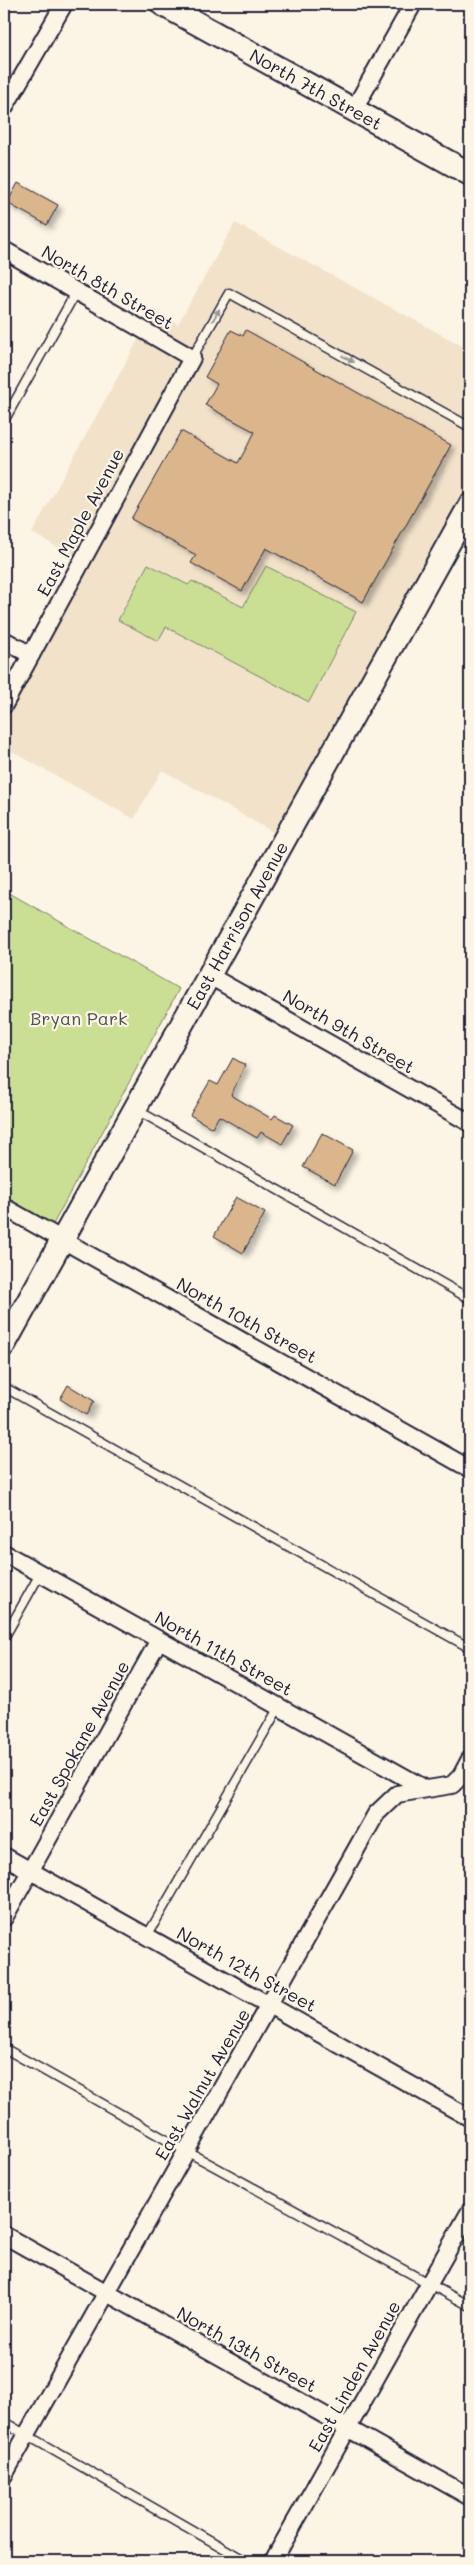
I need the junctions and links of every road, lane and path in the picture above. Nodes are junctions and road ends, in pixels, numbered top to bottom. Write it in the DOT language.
graph roads {
  1 [pos="64,4"];
  2 [pos="162,4"];
  3 [pos="413,4"];
  4 [pos="4,108"];
  5 [pos="353,111"];
  6 [pos="470,174"];
  7 [pos="4,250"];
  8 [pos="76,292"];
  9 [pos="192,358"];
  10 [pos="4,421"];
  11 [pos="470,427"];
  12 [pos="470,505"];
  13 [pos="4,640"];
  14 [pos="32,655"];
  15 [pos="4,705"];
  16 [pos="208,975"];
  17 [pos="134,1109"];
  18 [pos="470,1123"];
  19 [pos="4,1207"];
  20 [pos="62,1239"];
  21 [pos="470,1299"];
  22 [pos="4,1345"];
  23 [pos="4,1387"];
  24 [pos="470,1468"];
  25 [pos="4,1553"];
  26 [pos="40,1574"];
  27 [pos="4,1638"];
  28 [pos="159,1640"];
  29 [pos="470,1648"];
  30 [pos="279,1707"];
  31 [pos="470,1759"];
  32 [pos="424,1788"];
  33 [pos="4,1856"];
  34 [pos="30,1871"];
  35 [pos="4,1918"];
  36 [pos="147,1936"];
  37 [pos="270,2005"];
  38 [pos="4,2048"];
  39 [pos="470,2118"];
  40 [pos="186,2151"];
  41 [pos="470,2211"];
  42 [pos="4,2235"];
  43 [pos="430,2283"];
  44 [pos="106,2293"];
  45 [pos="470,2306"];
  46 [pos="4,2422"];
  47 [pos="348,2429"];
  48 [pos="26,2435"];
  49 [pos="4,2476"];
  50 [pos="470,2498"];
  51 [pos="246,2561"];
  52 [pos="273,2561"];
  1 -- 4 [label="street"];
  2 -- 5 [label="street, North 7th Street"];
  3 -- 5 [label="street"];
  5 -- 6 [label="street, North 7th Street"];
  7 -- 8 [label="street, North 8th Street"];
  8 -- 9 [label="street, North 8th Street"];
  8 -- 10 [label="lane"];
  9 -- 11 [label="lane, one-way"];
  9 -- 14 [label="street, East Maple Avenue"];
  12 -- 16 [label="street, East Harrison Avenue"];
  13 -- 14 [label="street"];
  14 -- 15 [label="street, East Maple Avenue"];
  16 -- 17 [label="street, East Harrison Avenue"];
  16 -- 18 [label="street, North 9th Street"];
  17 -- 20 [label="street, East Harrison Avenue"];
  17 -- 21 [label="lane"];
  19 -- 20 [label="street, North 10th Street"];
  20 -- 22 [label="street, East Harrison Avenue"];
  20 -- 24 [label="street, North 10th Street"];
  23 -- 29 [label="lane"];
  25 -- 26 [label="street, North 11th Street"];
  26 -- 27 [label="lane"];
  26 -- 28 [label="street, North 11th Street"];
  28 -- 30 [label="street, North 11th Street"];
  28 -- 34 [label="street, East Spokane Avenue"];
  30 -- 32 [label="street, North 11th Street"];
  30 -- 36 [label="lane"];
  31 -- 32 [label="street, East Walnut Avenue"];
  32 -- 37 [label="street, East Walnut Avenue"];
  33 -- 34 [label="street, North 12th Street"];
  34 -- 35 [label="street, East Spokane Avenue"];
  34 -- 36 [label="street, North 12th Street"];
  36 -- 37 [label="street, North 12th Street"];
  37 -- 39 [label="street, North 12th Street"];
  37 -- 40 [label="street, East Walnut Avenue"];
  38 -- 40 [label="lane"];
  40 -- 43 [label="lane"];
  40 -- 44 [label="street, East Walnut Avenue"];
  41 -- 43 [label="street, East Linden Avenue"];
  42 -- 44 [label="street, North 13th Street"];
  43 -- 45 [label="lane"];
  43 -- 47 [label="street, East Linden Avenue"];
  44 -- 47 [label="street, North 13th Street"];
  44 -- 48 [label="street, East Walnut Avenue"];
  46 -- 48 [label="lane"];
  47 -- 50 [label="street, North 13th Street"];
  47 -- 52 [label="street, East Linden Avenue"];
  48 -- 49 [label="street, East Walnut Avenue"];
  48 -- 51 [label="lane"];
}
